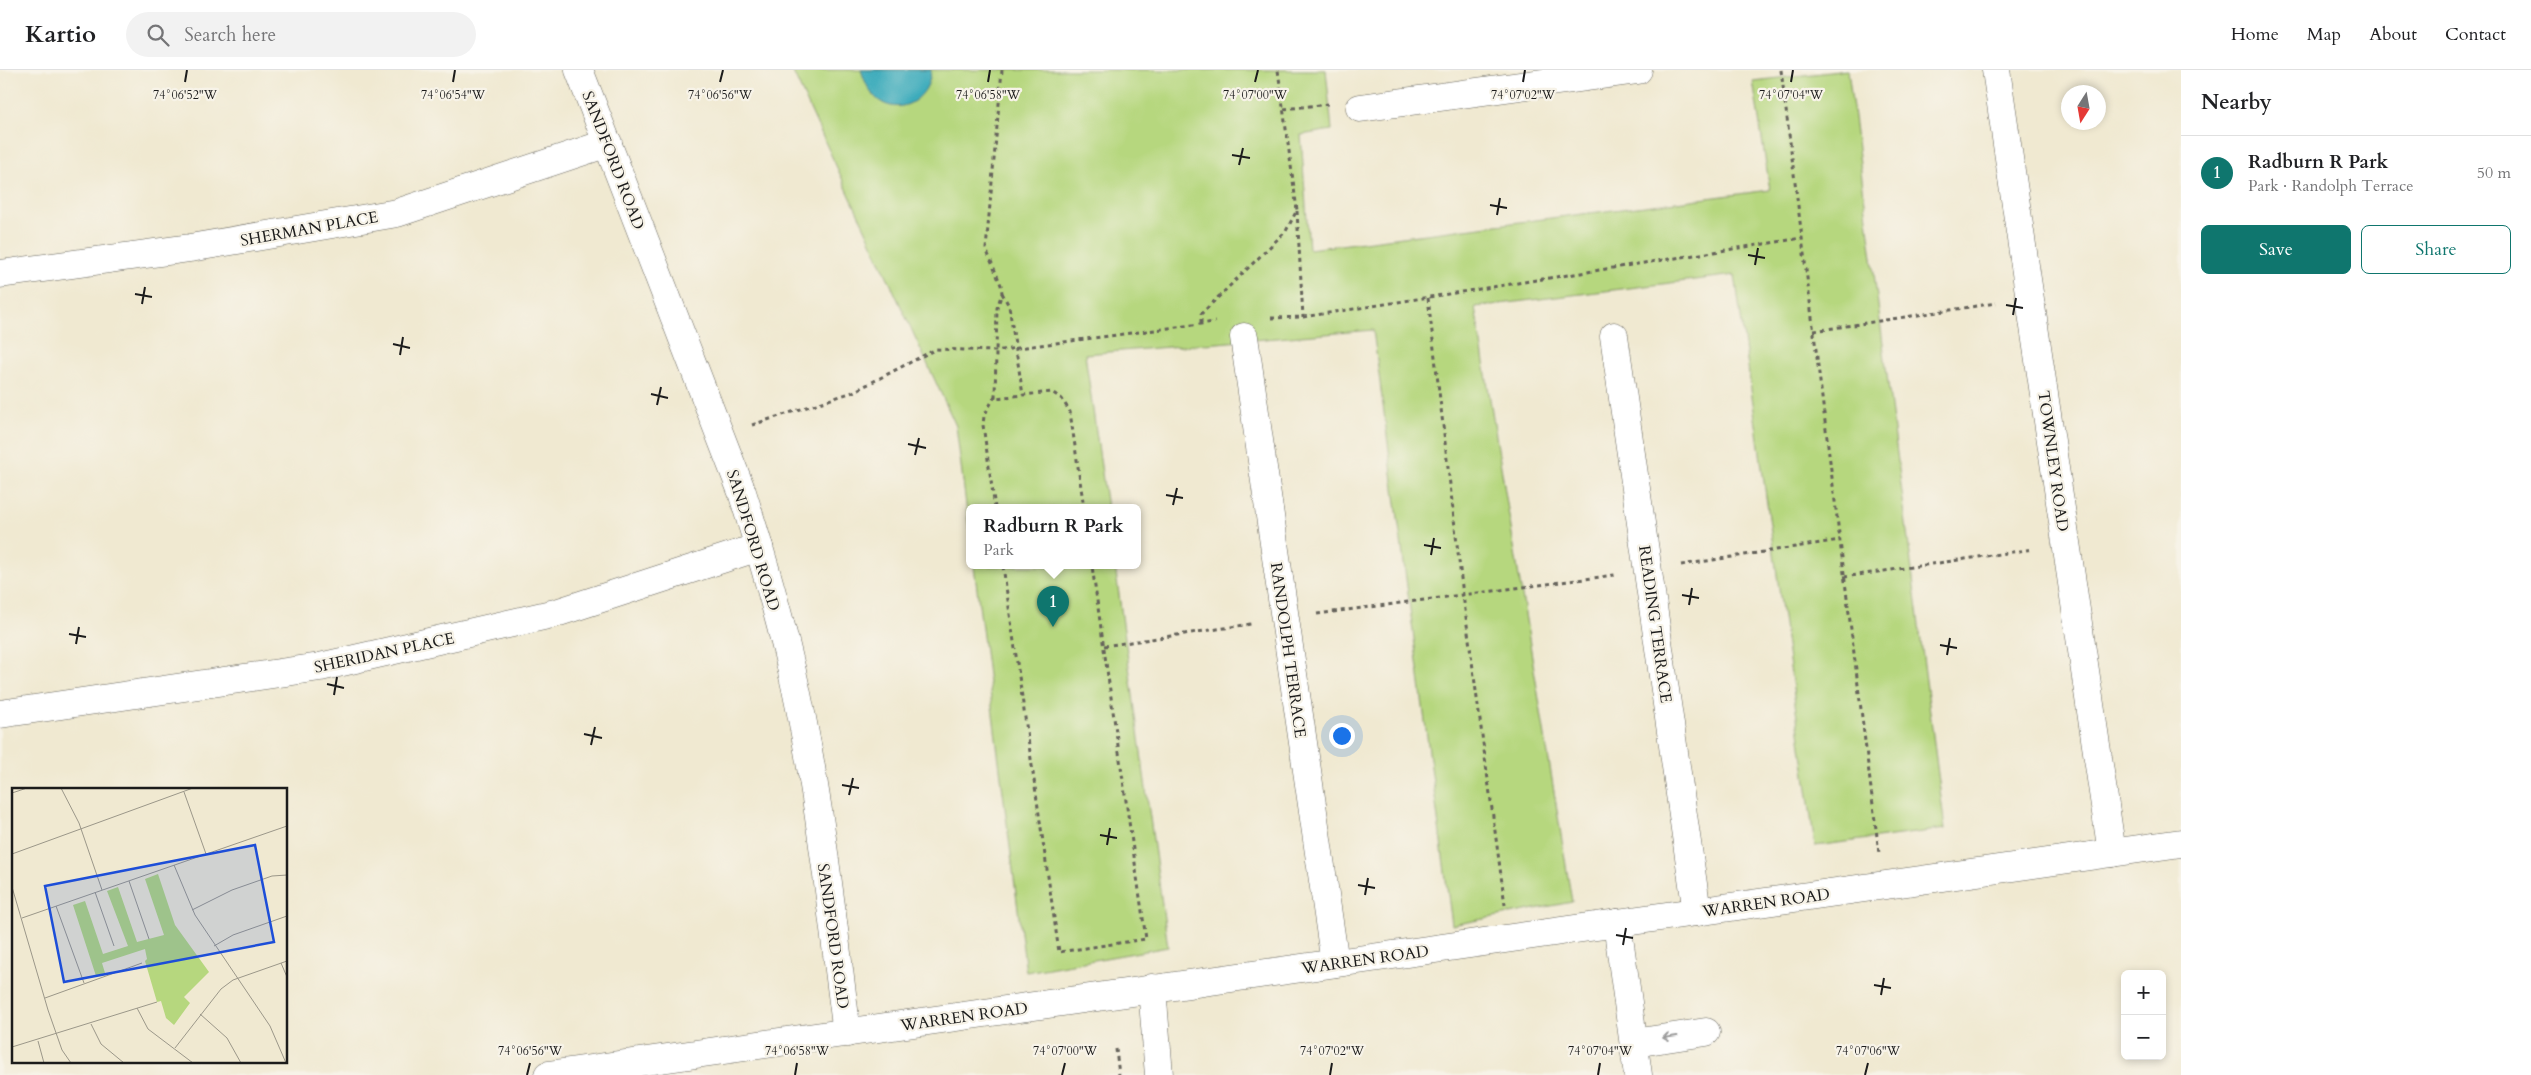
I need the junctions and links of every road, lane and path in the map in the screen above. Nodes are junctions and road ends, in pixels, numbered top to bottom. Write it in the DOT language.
graph roads {
  1 [pos="579,70"];
  2 [pos="1002,70"];
  3 [pos="1278,70"];
  4 [pos="1638,70"];
  5 [pos="1781,70"];
  6 [pos="1996,70"];
  7 [pos="1360,108"];
  8 [pos="1284,109"];
  9 [pos="608,143"];
  10 [pos="1297,210"];
  11 [pos="0,274"];
  12 [pos="1002,293"];
  13 [pos="1428,298"];
  14 [pos="2030,298"];
  15 [pos="1303,317"];
  16 [pos="1201,323"];
  17 [pos="1814,331"];
  18 [pos="1614,336"];
  19 [pos="1244,337"];
  20 [pos="1023,395"];
  21 [pos="995,398"];
  22 [pos="994,504"];
  23 [pos="1083,504"];
  24 [pos="1840,540"];
  25 [pos="2066,545"];
  26 [pos="759,547"];
  27 [pos="1003,569"];
  28 [pos="1092,569"];
  29 [pos="1648,570"];
  30 [pos="1844,577"];
  31 [pos="1463,595"];
  32 [pos="1285,618"];
  33 [pos="1104,646"];
  34 [pos="0,714"];
  35 [pos="2181,843"];
  36 [pos="2112,853"];
  37 [pos="1883,885"];
  38 [pos="1697,912"];
  39 [pos="1617,923"];
  40 [pos="1510,938"];
  41 [pos="1335,964"];
  42 [pos="1152,988"];
  43 [pos="1706,1032"];
  44 [pos="847,1033"];
  45 [pos="1634,1043"];
  46 [pos="1116,1049"];
  47 [pos="548,1075"];
  48 [pos="1119,1075"];
  49 [pos="1160,1075"];
  50 [pos="1638,1075"];
  1 -- 9 [label="street, SANDFORD ROAD"];
  2 -- 12 [label="path"];
  3 -- 8 [label="path"];
  4 -- 7 [label="street"];
  5 -- 17 [label="path"];
  6 -- 14 [label="street, TOWNLEY ROAD"];
  7 -- 8 [label="path"];
  8 -- 10 [label="path"];
  9 -- 11 [label="street, SHERMAN PLACE"];
  9 -- 26 [label="street, SANDFORD ROAD"];
  10 -- 15 [label="path"];
  10 -- 16 [label="path"];
  12 -- 20 [label="path"];
  12 -- 21 [label="path"];
  13 -- 31 [label="path"];
  14 -- 17 [label="path"];
  14 -- 25 [label="street, TOWNLEY ROAD"];
  17 -- 24 [label="path"];
  18 -- 29 [label="street, READING TERRACE"];
  19 -- 32 [label="street, RANDOLPH TERRACE"];
  20 -- 21 [label="path"];
  20 -- 23 [label="path"];
  21 -- 22 [label="path"];
  24 -- 29 [label="path"];
  24 -- 30 [label="path"];
  25 -- 30 [label="path"];
  25 -- 36 [label="street, TOWNLEY ROAD"];
  26 -- 34 [label="street, SHERIDAN PLACE"];
  26 -- 44 [label="street, SANDFORD ROAD"];
  27 -- 33 [label="path"];
  28 -- 33 [label="path"];
  29 -- 31 [label="path"];
  29 -- 38 [label="street, READING TERRACE"];
  30 -- 37 [label="path"];
  31 -- 32 [label="path"];
  31 -- 40 [label="path"];
  32 -- 33 [label="path"];
  32 -- 41 [label="street, RANDOLPH TERRACE"];
  35 -- 36 [label="street, WARREN ROAD"];
  36 -- 37 [label="street, WARREN ROAD"];
  37 -- 38 [label="street, WARREN ROAD"];
  38 -- 39 [label="street, WARREN ROAD"];
  39 -- 40 [label="street, WARREN ROAD"];
  39 -- 45 [label="street"];
  40 -- 41 [label="street, WARREN ROAD"];
  41 -- 42 [label="street, WARREN ROAD"];
  42 -- 44 [label="street, WARREN ROAD"];
  42 -- 49 [label="street"];
  43 -- 45 [label="street, one-way"];
  44 -- 47 [label="street, WARREN ROAD"];
  45 -- 50 [label="street"];
  46 -- 48 [label="path"];
}
